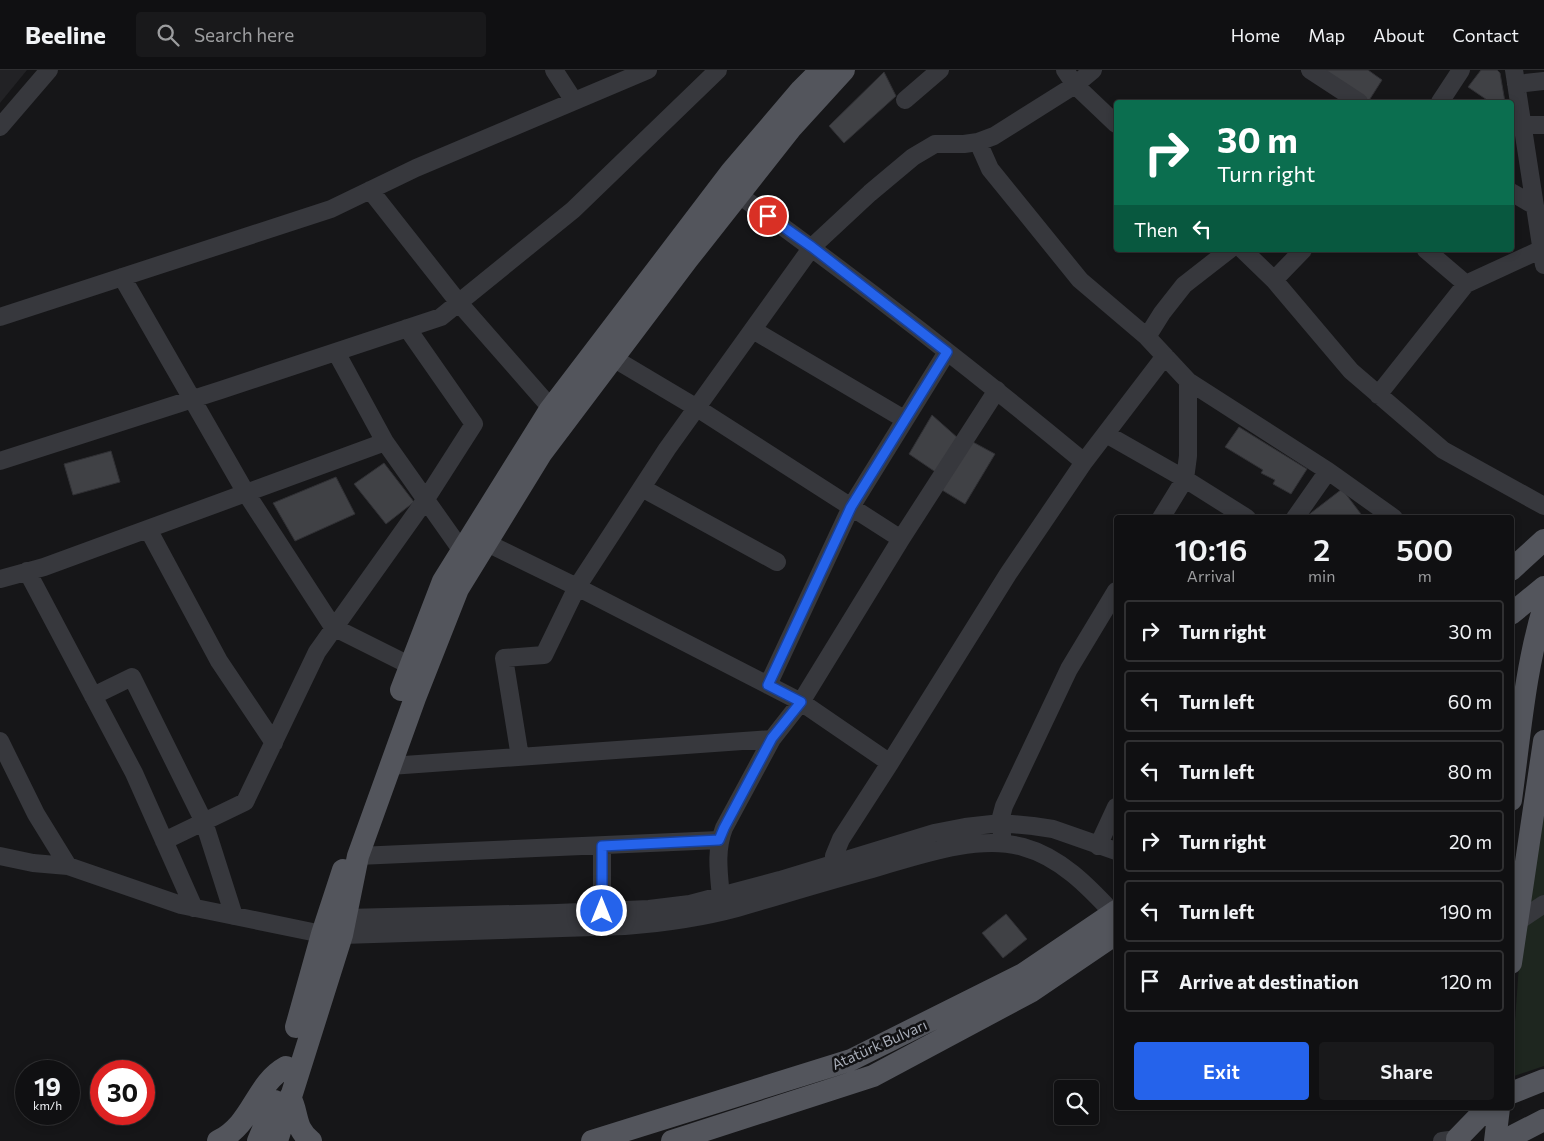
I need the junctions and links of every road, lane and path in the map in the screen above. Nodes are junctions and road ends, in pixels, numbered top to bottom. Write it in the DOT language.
graph roads {
  1 [pos="49,70"];
  2 [pos="554,70"];
  3 [pos="648,70"];
  4 [pos="718,70"];
  5 [pos="844,70"];
  6 [pos="940,70"];
  7 [pos="1064,70"];
  8 [pos="1094,70"];
  9 [pos="1310,70"];
  10 [pos="1460,70"];
  11 [pos="816,72"];
  12 [pos="1515,77"];
  13 [pos="1544,81"];
  14 [pos="1075,85"];
  15 [pos="905,100"];
  16 [pos="1356,100"];
  17 [pos="1441,100"];
  18 [pos="574,101"];
  19 [pos="1114,122"];
  20 [pos="1523,125"];
  21 [pos="1544,125"];
  22 [pos="0,127"];
  23 [pos="978,142"];
  24 [pos="370,190"];
  25 [pos="1514,194"];
  26 [pos="739,195"];
  27 [pos="1535,206"];
  28 [pos="812,247"];
  29 [pos="1226,252"];
  30 [pos="1245,252"];
  31 [pos="1301,252"];
  32 [pos="1428,252"];
  33 [pos="1543,257"];
  34 [pos="122,277"];
  35 [pos="1274,280"];
  36 [pos="1466,284"];
  37 [pos="459,303"];
  38 [pos="0,317"];
  39 [pos="407,328"];
  40 [pos="753,330"];
  41 [pos="1147,337"];
  42 [pos="336,352"];
  43 [pos="947,352"];
  44 [pos="1165,356"];
  45 [pos="614,358"];
  46 [pos="1188,382"];
  47 [pos="997,390"];
  48 [pos="1378,395"];
  49 [pos="191,400"];
  50 [pos="551,408"];
  51 [pos="696,408"];
  52 [pos="904,420"];
  53 [pos="1106,434"];
  54 [pos="385,442"];
  55 [pos="0,461"];
  56 [pos="1084,462"];
  57 [pos="1328,471"];
  58 [pos="1185,479"];
  59 [pos="642,488"];
  60 [pos="246,493"];
  61 [pos="426,498"];
  62 [pos="1544,506"];
  63 [pos="851,507"];
  64 [pos="1163,515"];
  65 [pos="1243,515"];
  66 [pos="1297,515"];
  67 [pos="1390,515"];
  68 [pos="148,529"];
  69 [pos="901,539"];
  70 [pos="1544,540"];
  71 [pos="487,543"];
  72 [pos="462,551"];
  73 [pos="777,562"];
  74 [pos="1514,567"];
  75 [pos="28,571"];
  76 [pos="0,579"];
  77 [pos="577,587"];
  78 [pos="1544,587"];
  79 [pos="1114,594"];
  80 [pos="1544,606"];
  81 [pos="1514,612"];
  82 [pos="333,627"];
  83 [pos="410,666"];
  84 [pos="768,685"];
  85 [pos="93,696"];
  86 [pos="801,702"];
  87 [pos="1515,736"];
  88 [pos="772,738"];
  89 [pos="0,741"];
  90 [pos="1544,741"];
  91 [pos="274,743"];
  92 [pos="1514,752"];
  93 [pos="520,757"];
  94 [pos="890,763"];
  95 [pos="390,766"];
  96 [pos="1114,811"];
  97 [pos="204,822"];
  98 [pos="1001,823"];
  99 [pos="719,840"];
  100 [pos="164,841"];
  101 [pos="1002,843"];
  102 [pos="602,846"];
  103 [pos="1098,846"];
  104 [pos="1114,850"];
  105 [pos="0,856"];
  106 [pos="358,856"];
  107 [pos="1114,856"];
  108 [pos="68,866"];
  109 [pos="833,872"];
  110 [pos="721,897"];
  111 [pos="1544,904"];
  112 [pos="194,908"];
  113 [pos="602,911"];
  114 [pos="234,916"];
  115 [pos="1114,919"];
  116 [pos="1114,921"];
  117 [pos="1114,921"];
  118 [pos="1517,922"];
  119 [pos="337,929"];
  120 [pos="1514,943"];
  121 [pos="286,1067"];
  122 [pos="1544,1080"];
  123 [pos="1514,1092"];
  124 [pos="290,1097"];
  125 [pos="1463,1110"];
  126 [pos="1485,1110"];
  127 [pos="1499,1110"];
  128 [pos="1544,1120"];
  129 [pos="1452,1140"];
  130 [pos="218,1141"];
  131 [pos="258,1141"];
  132 [pos="277,1141"];
  133 [pos="311,1141"];
  134 [pos="592,1141"];
  135 [pos="672,1141"];
  136 [pos="1494,1141"];
  137 [pos="1503,1141"];
  1 -- 22 [label="street"];
  2 -- 18 [label="street"];
  3 -- 18 [label="street"];
  4 -- 37 [label="street"];
  5 -- 26 [label="main road"];
  6 -- 15 [label="street"];
  7 -- 14 [label="street"];
  8 -- 14 [label="street"];
  9 -- 16 [label="street"];
  10 -- 17 [label="street"];
  11 -- 50 [label="main road"];
  12 -- 13 [label="street"];
  12 -- 20 [label="street"];
  14 -- 19 [label="street"];
  14 -- 23 [label="street"];
  18 -- 24 [label="street"];
  20 -- 21 [label="street"];
  20 -- 27 [label="street"];
  23 -- 28 [label="street"];
  23 -- 41 [label="street"];
  24 -- 34 [label="street"];
  24 -- 37 [label="street"];
  25 -- 27 [label="street"];
  26 -- 28 [label="street"];
  26 -- 45 [label="main road"];
  27 -- 33 [label="street"];
  28 -- 40 [label="street"];
  28 -- 43 [label="street"];
  29 -- 41 [label="street"];
  30 -- 35 [label="street"];
  31 -- 35 [label="street"];
  32 -- 36 [label="street"];
  33 -- 36 [label="street"];
  34 -- 38 [label="street"];
  34 -- 49 [label="street"];
  35 -- 48 [label="street"];
  36 -- 48 [label="street"];
  37 -- 39 [label="street"];
  37 -- 50 [label="street"];
  39 -- 42 [label="street"];
  39 -- 61 [label="street"];
  40 -- 51 [label="street"];
  40 -- 52 [label="street"];
  41 -- 44 [label="street"];
  42 -- 49 [label="street"];
  42 -- 54 [label="street"];
  43 -- 47 [label="street"];
  43 -- 52 [label="street"];
  44 -- 46 [label="street"];
  44 -- 53 [label="street"];
  45 -- 51 [label="street"];
  45 -- 71 [label="main road"];
  46 -- 57 [label="street"];
  46 -- 58 [label="street"];
  47 -- 56 [label="street"];
  47 -- 69 [label="street"];
  48 -- 62 [label="street"];
  49 -- 55 [label="street"];
  49 -- 60 [label="street"];
  50 -- 72 [label="main road"];
  51 -- 59 [label="street"];
  51 -- 63 [label="street"];
  52 -- 63 [label="street"];
  53 -- 56 [label="street"];
  53 -- 58 [label="street"];
  54 -- 60 [label="street"];
  54 -- 61 [label="street"];
  56 -- 94 [label="street"];
  57 -- 66 [label="street"];
  57 -- 67 [label="street"];
  58 -- 64 [label="street"];
  58 -- 65 [label="street"];
  59 -- 73 [label="street"];
  59 -- 77 [label="street"];
  60 -- 68 [label="street"];
  60 -- 82 [label="street"];
  61 -- 72 [label="street"];
  61 -- 82 [label="street"];
  63 -- 69 [label="street"];
  63 -- 84 [label="street"];
  68 -- 75 [label="street"];
  68 -- 91 [label="street"];
  69 -- 86 [label="street"];
  70 -- 74 [label="main road"];
  71 -- 77 [label="street"];
  71 -- 95 [label="main road"];
  72 -- 83 [label="main road"];
  75 -- 76 [label="street"];
  75 -- 85 [label="street"];
  77 -- 84 [label="street"];
  77 -- 93 [label="street"];
  78 -- 81 [label="main road"];
  79 -- 98 [label="street"];
  80 -- 87 [label="main road"];
  82 -- 83 [label="street"];
  82 -- 91 [label="street"];
  83 -- 119 [label="main road"];
  84 -- 86 [label="street"];
  85 -- 97 [label="street"];
  85 -- 100 [label="street"];
  86 -- 88 [label="street"];
  86 -- 94 [label="street"];
  87 -- 92 [label="main road"];
  88 -- 93 [label="street"];
  88 -- 99 [label="street"];
  89 -- 108 [label="street"];
  90 -- 118 [label="main road"];
  91 -- 97 [label="street"];
  93 -- 95 [label="street"];
  94 -- 109 [label="street"];
  95 -- 106 [label="main road"];
  96 -- 103 [label="street"];
  97 -- 100 [label="street"];
  97 -- 114 [label="street"];
  98 -- 101 [label="street"];
  98 -- 103 [label="street"];
  98 -- 109 [label="street"];
  99 -- 102 [label="street"];
  99 -- 110 [label="street"];
  100 -- 112 [label="street"];
  101 -- 109 [label="street"];
  101 -- 115 [label="street"];
  102 -- 106 [label="street"];
  102 -- 113 [label="street"];
  103 -- 104 [label="street"];
  103 -- 107 [label="street"];
  105 -- 108 [label="street"];
  106 -- 119 [label="main road"];
  108 -- 112 [label="street"];
  109 -- 110 [label="street"];
  109 -- 119 [label="street"];
  110 -- 113 [label="street"];
  111 -- 118 [label="street"];
  112 -- 114 [label="street"];
  113 -- 119 [label="street"];
  114 -- 119 [label="street"];
  116 -- 134 [label="main road, Atatürk Bulvarı"];
  117 -- 135 [label="main road, Atatürk Bulvarı"];
  118 -- 120 [label="main road"];
  119 -- 121 [label="main road"];
  119 -- 124 [label="main road"];
  121 -- 130 [label="main road"];
  121 -- 131 [label="main road"];
  122 -- 123 [label="main road"];
  124 -- 132 [label="main road"];
  124 -- 133 [label="main road"];
  125 -- 129 [label="main road"];
  126 -- 129 [label="main road"];
  127 -- 136 [label="main road"];
  128 -- 137 [label="main road"];
}
